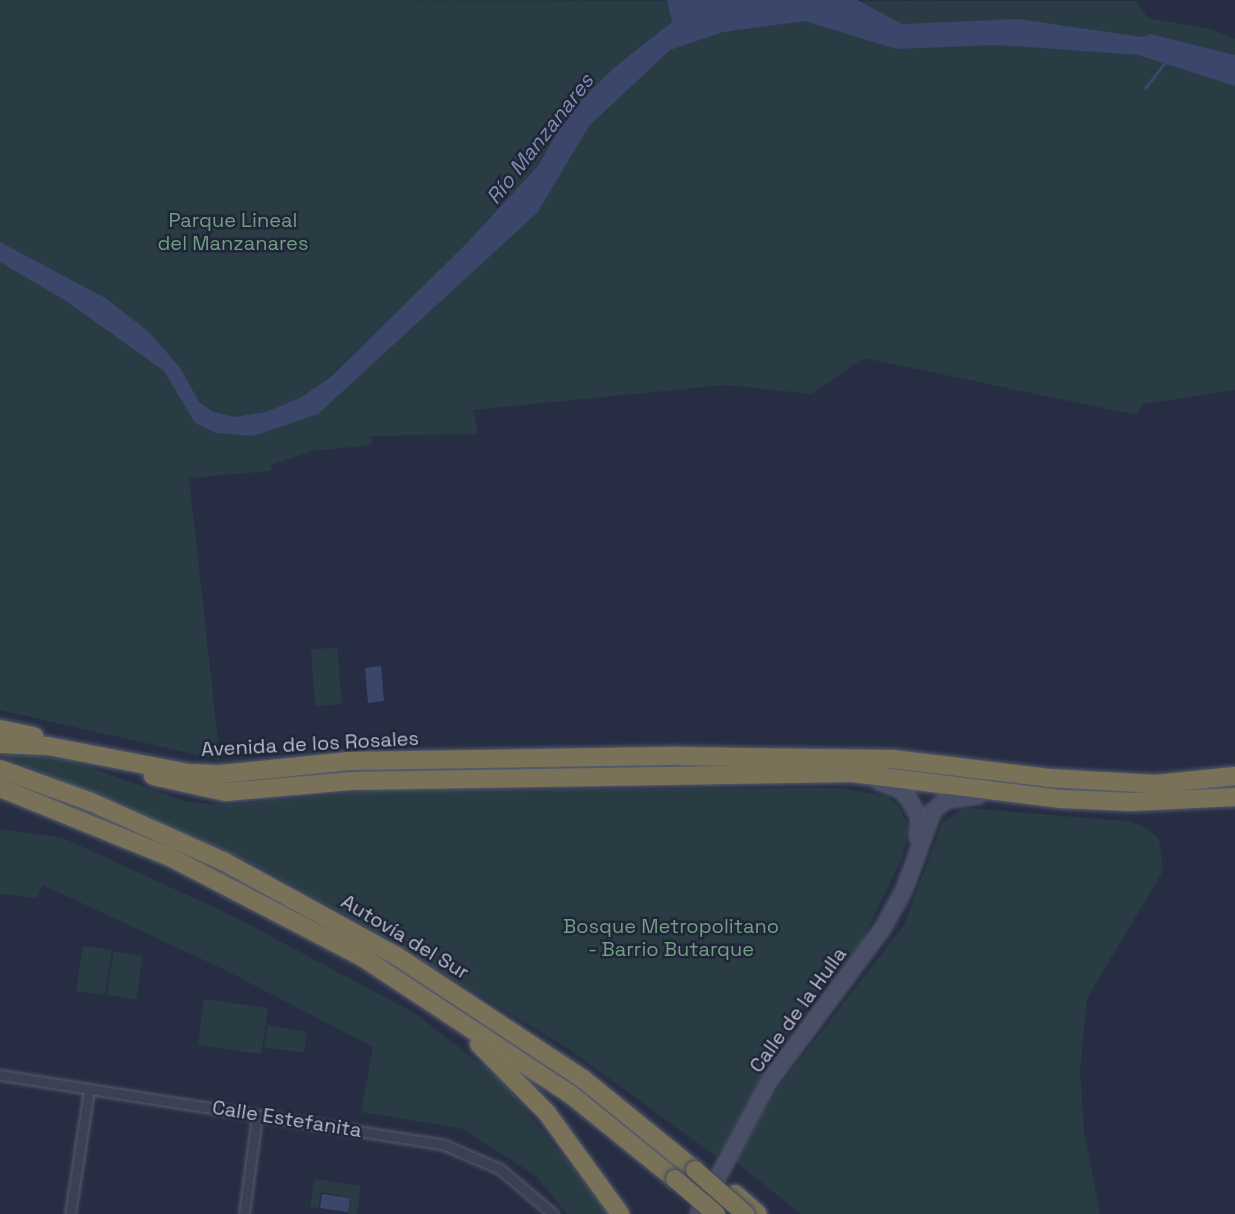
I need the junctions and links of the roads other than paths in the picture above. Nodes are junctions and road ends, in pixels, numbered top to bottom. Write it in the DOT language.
graph roads {
  1 [pos="0,729"];
  2 [pos="0,744"];
  3 [pos="95,755"];
  4 [pos="0,769"];
  5 [pos="760,773"];
  6 [pos="221,774"];
  7 [pos="1235,776"];
  8 [pos="0,788"];
  9 [pos="1235,797"];
  10 [pos="1061,799"];
  11 [pos="913,862"];
  12 [pos="362,957"];
  13 [pos="0,1075"];
  14 [pos="89,1090"];
  15 [pos="257,1115"];
  16 [pos="753,1213"];
  17 [pos="70,1214"];
  18 [pos="244,1214"];
  19 [pos="553,1214"];
  20 [pos="620,1214"];
  21 [pos="698,1214"];
  22 [pos="716,1214"];
  1 -- 6 [label="highway"];
  2 -- 3 [label="highway, Avenida de los Rosales"];
  3 -- 5 [label="highway, Avenida de los Rosales"];
  3 -- 6 [label="highway, Avenida de los Rosales"];
  4 -- 16 [label="highway, Autovía del Sur, bridge"];
  5 -- 10 [label="highway, Avenida de los Rosales"];
  5 -- 11 [label="street"];
  6 -- 7 [label="highway, Avenida de los Rosales"];
  8 -- 12 [label="highway, Autovía del Sur"];
  9 -- 10 [label="highway, Avenida de los Rosales"];
  10 -- 11 [label="street"];
  11 -- 21 [label="street, Calle de la Hulla"];
  12 -- 20 [label="highway"];
  12 -- 22 [label="highway, Autovía del Sur, bridge"];
  13 -- 14 [label="street, Calle Estefanita"];
  14 -- 15 [label="street, Calle Estefanita"];
  14 -- 17 [label="street"];
  15 -- 18 [label="street"];
  15 -- 19 [label="street, Calle Estefanita"];
}
